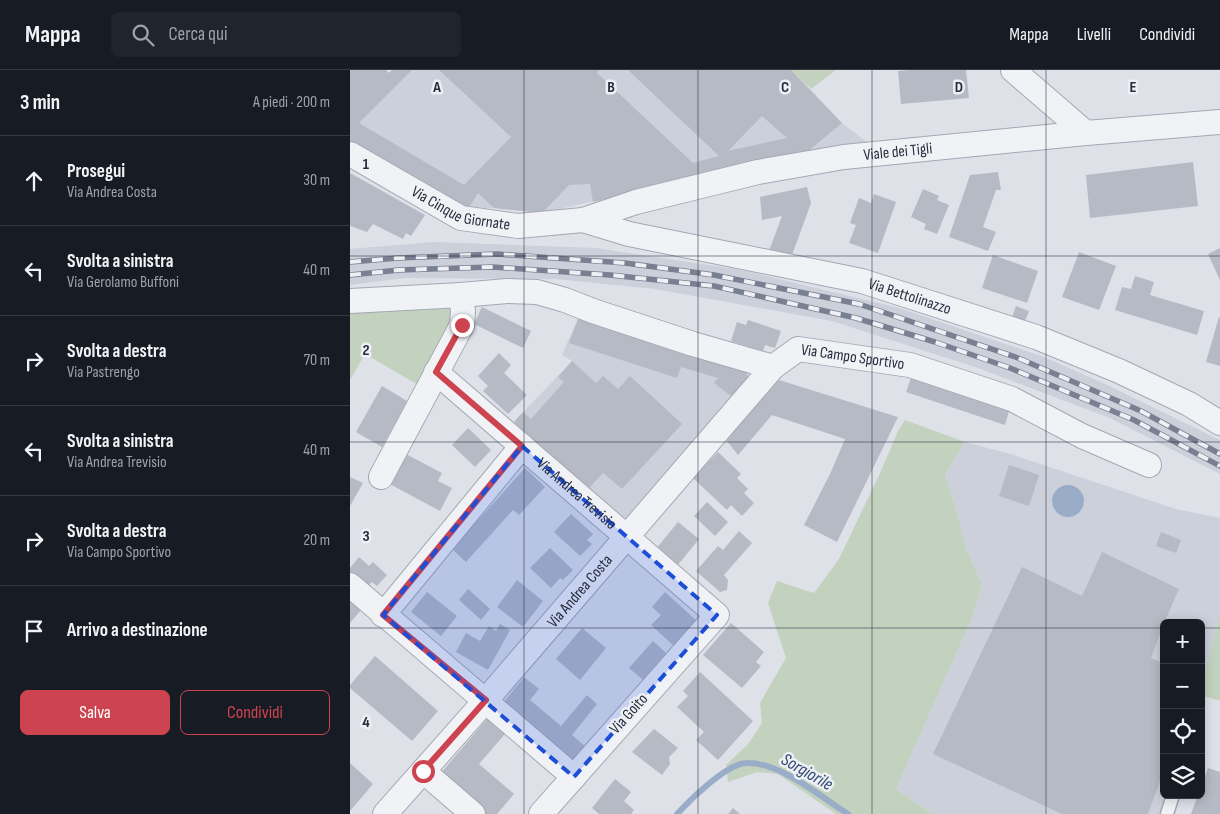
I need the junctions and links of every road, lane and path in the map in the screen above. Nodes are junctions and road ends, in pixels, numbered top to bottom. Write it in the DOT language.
graph roads {
  1 [pos="1013,70"];
  2 [pos="1218,126"];
  3 [pos="1086,133"];
  4 [pos="350,154"];
  5 [pos="583,220"];
  6 [pos="461,295"];
  7 [pos="350,301"];
  8 [pos="773,367"];
  9 [pos="436,372"];
  10 [pos="1220,424"];
  11 [pos="522,446"];
  12 [pos="1149,465"];
  13 [pos="381,477"];
  14 [pos="626,535"];
  15 [pos="350,585"];
  16 [pos="383,615"];
  17 [pos="717,615"];
  18 [pos="486,700"];
  19 [pos="423,771"];
  20 [pos="574,776"];
  21 [pos="1173,799"];
  22 [pos="385,814"];
  23 [pos="473,814"];
  24 [pos="541,814"];
  25 [pos="1167,814"];
  1 -- 3 [label="street"];
  2 -- 3 [label="street, Viale dei Tigli"];
  3 -- 5 [label="street, Viale dei Tigli"];
  4 -- 5 [label="street, Via Cinque Giornate"];
  5 -- 10 [label="street, Via Bettolinazzo"];
  6 -- 7 [label="street"];
  6 -- 8 [label="street"];
  6 -- 9 [label="street"];
  8 -- 12 [label="street, Via Campo Sportivo"];
  8 -- 14 [label="street, Via Andrea Costa"];
  9 -- 11 [label="street, Via Andrea Trevisio"];
  9 -- 13 [label="street"];
  11 -- 14 [label="street, Via Andrea Trevisio"];
  11 -- 16 [label="street"];
  14 -- 17 [label="street, Via Andrea Trevisio"];
  14 -- 18 [label="street, Via Andrea Costa"];
  15 -- 16 [label="street"];
  16 -- 18 [label="street"];
  17 -- 20 [label="street, Via Goito"];
  18 -- 19 [label="street, Via Andrea Costa"];
  18 -- 20 [label="street"];
  19 -- 22 [label="street, Via Andrea Costa"];
  19 -- 23 [label="street"];
  20 -- 24 [label="street, Via Goito"];
  21 -- 25 [label="lane"];
}
